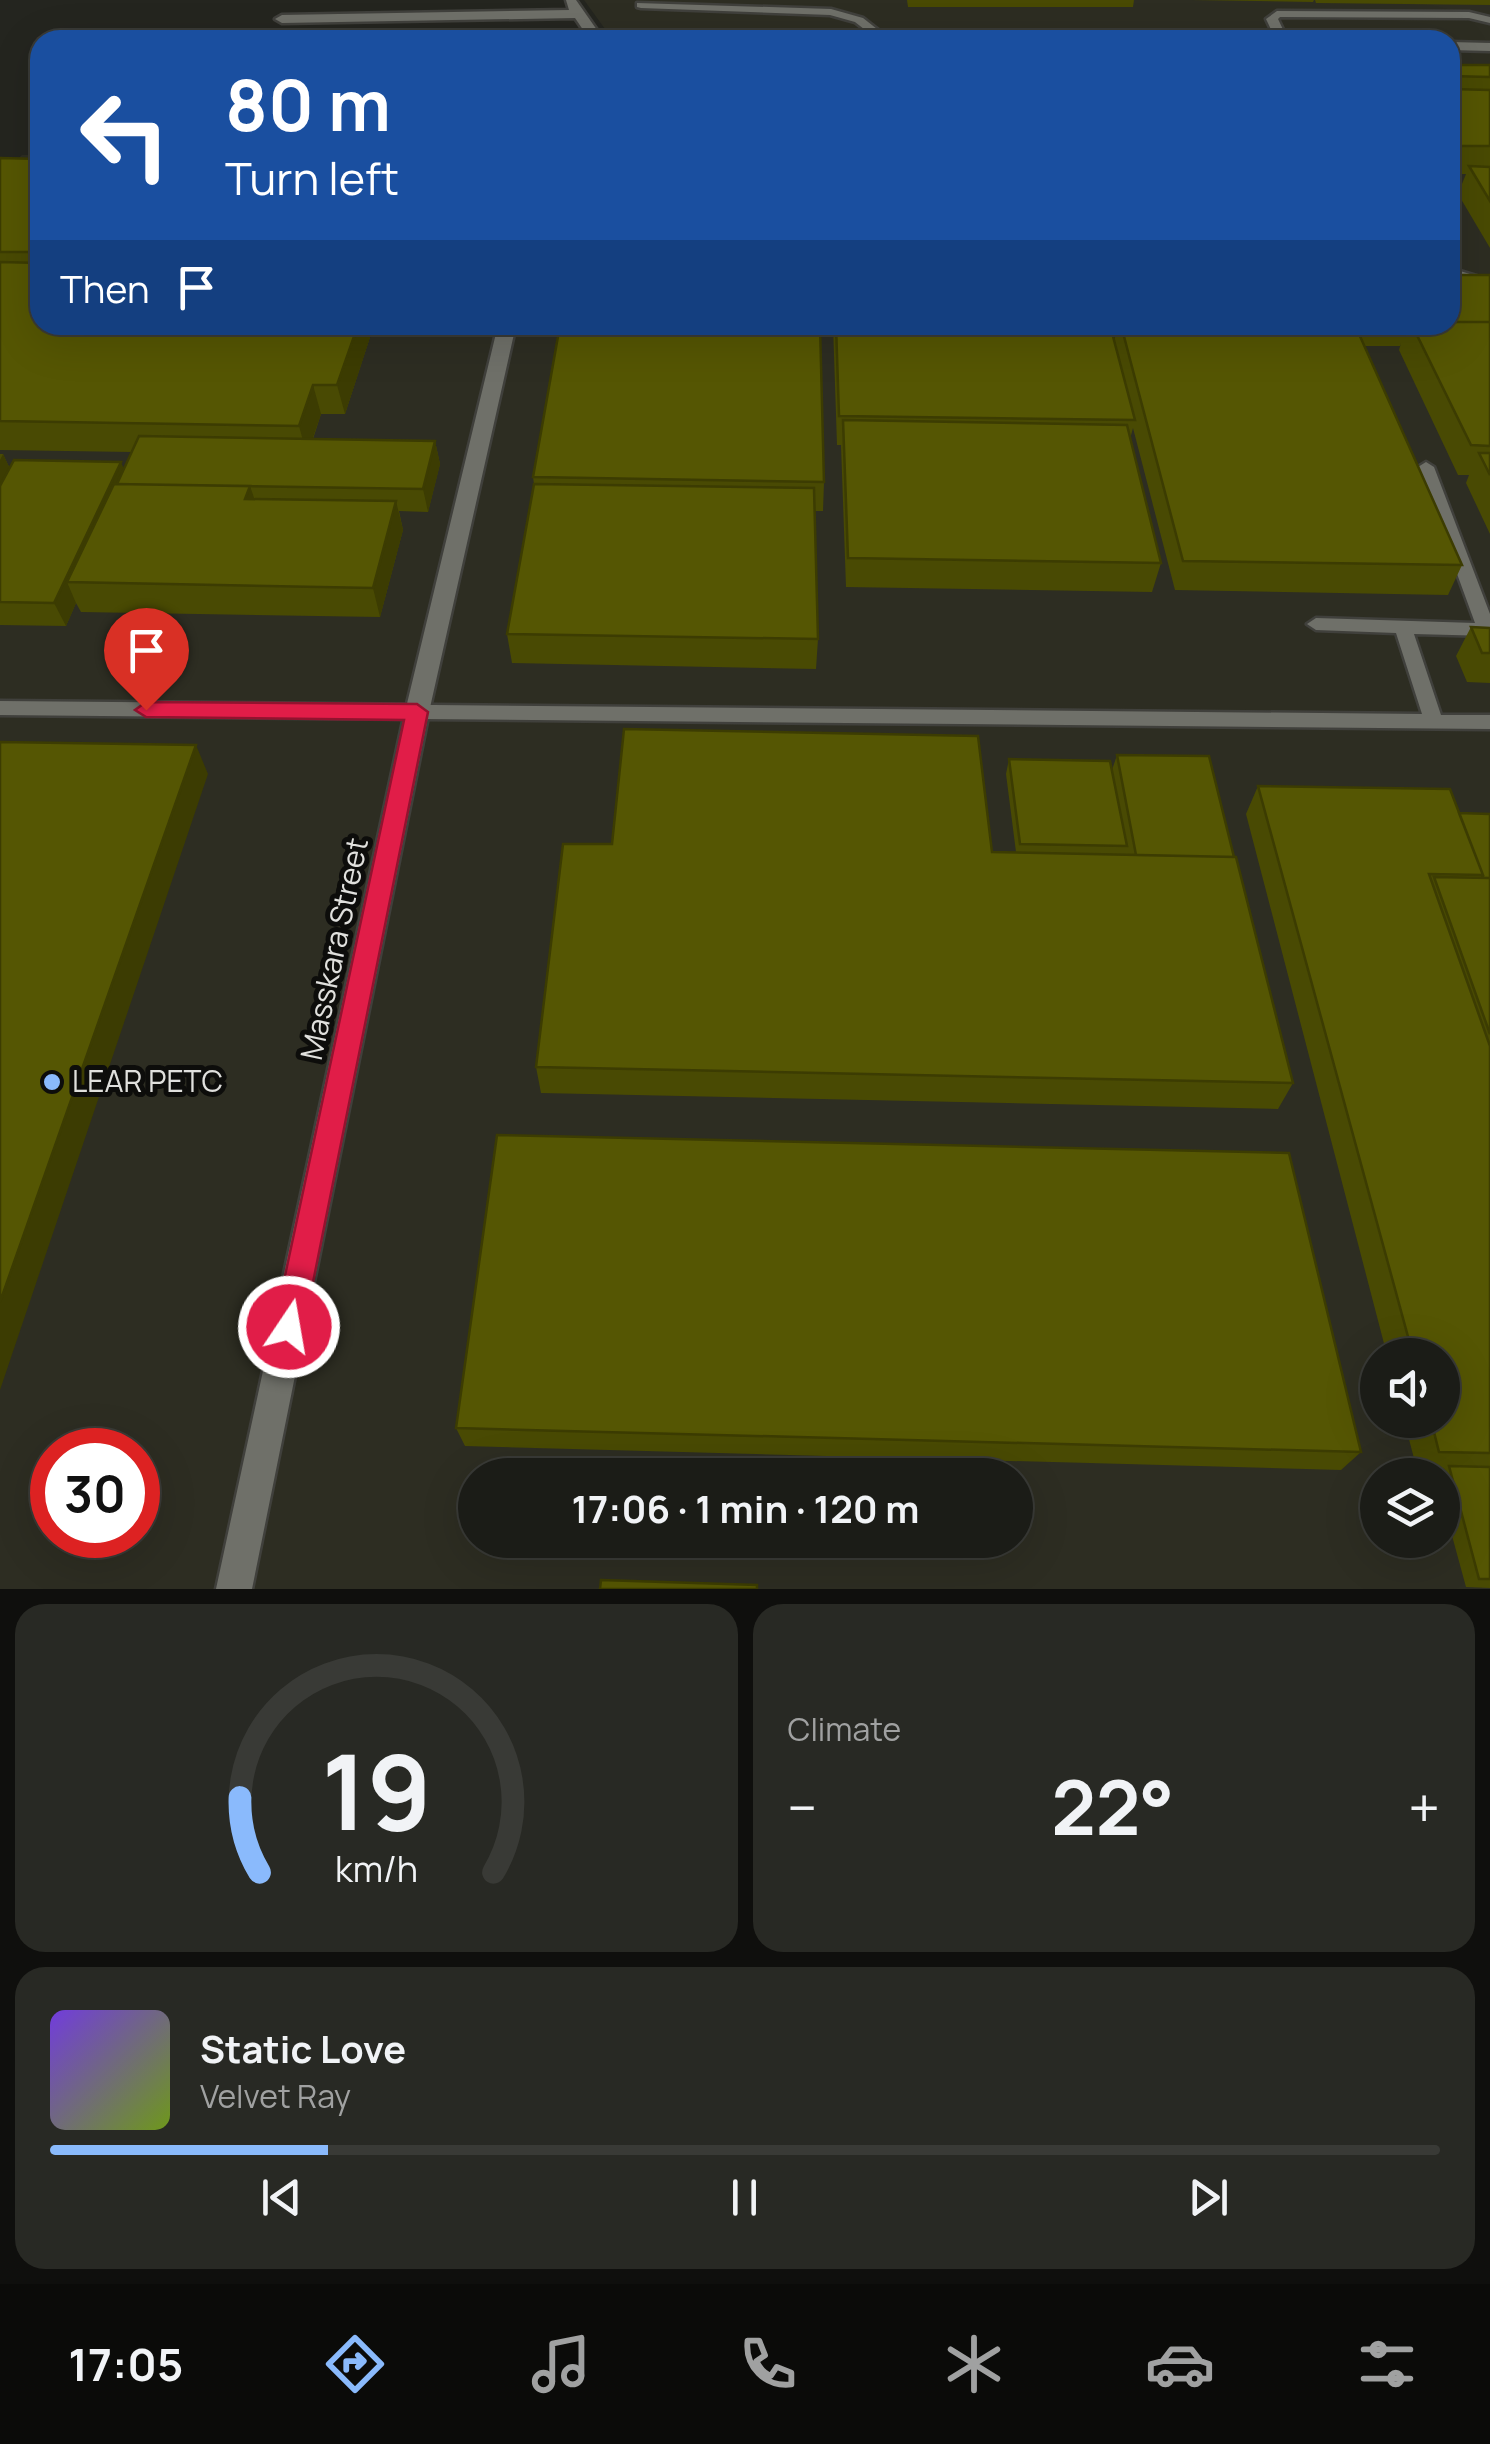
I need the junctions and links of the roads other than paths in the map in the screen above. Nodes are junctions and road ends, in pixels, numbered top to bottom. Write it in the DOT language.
graph roads {
  1 [pos="569,0"];
  2 [pos="641,5"];
  3 [pos="579,14"];
  4 [pos="282,19"];
  5 [pos="1490,20"];
  6 [pos="590,30"];
  7 [pos="873,30"];
  8 [pos="1277,30"];
  9 [pos="1460,46"];
  10 [pos="1490,46"];
  11 [pos="1460,275"];
  12 [pos="1490,285"];
  13 [pos="505,335"];
  14 [pos="1426,466"];
  15 [pos="1316,624"];
  16 [pos="1403,628"];
  17 [pos="1489,630"];
  18 [pos="0,708"];
  19 [pos="417,712"];
  20 [pos="1434,722"];
  21 [pos="1490,722"];
  22 [pos="234,1589"];
  1 -- 3 [label="street"];
  2 -- 7 [label="lane"];
  3 -- 4 [label="street"];
  3 -- 6 [label="street"];
  5 -- 8 [label="lane"];
  9 -- 10 [label="street"];
  11 -- 12 [label="lane"];
  13 -- 19 [label="street, Masskara Street"];
  14 -- 17 [label="lane"];
  15 -- 16 [label="lane"];
  16 -- 17 [label="lane"];
  16 -- 20 [label="lane"];
  18 -- 19 [label="lane"];
  19 -- 20 [label="lane"];
  19 -- 22 [label="street, Masskara Street"];
  20 -- 21 [label="lane"];
}
